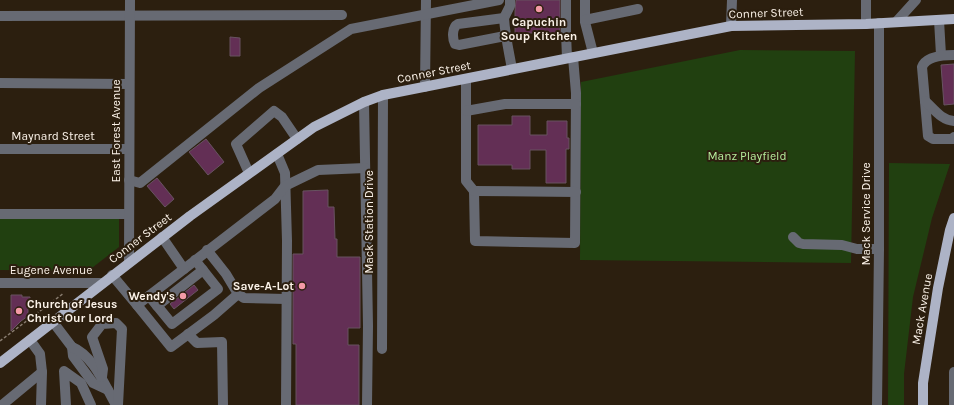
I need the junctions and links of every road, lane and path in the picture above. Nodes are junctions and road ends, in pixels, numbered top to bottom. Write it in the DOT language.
graph roads {
  1 [pos="130,0"];
  2 [pos="426,0"];
  3 [pos="499,0"];
  4 [pos="510,0"];
  5 [pos="566,0"];
  6 [pos="585,0"];
  7 [pos="732,0"];
  8 [pos="866,0"];
  9 [pos="916,0"];
  10 [pos="638,9"];
  11 [pos="342,15"];
  12 [pos="426,15"];
  13 [pos="0,16"];
  14 [pos="130,16"];
  15 [pos="504,18"];
  16 [pos="954,19"];
  17 [pos="585,20"];
  18 [pos="939,20"];
  19 [pos="896,22"];
  20 [pos="879,23"];
  21 [pos="866,24"];
  22 [pos="732,26"];
  23 [pos="505,36"];
  24 [pos="593,53"];
  25 [pos="941,55"];
  26 [pos="954,55"];
  27 [pos="570,58"];
  28 [pos="512,70"];
  29 [pos="466,78"];
  30 [pos="0,83"];
  31 [pos="129,84"];
  32 [pos="425,87"];
  33 [pos="383,95"];
  34 [pos="925,101"];
  35 [pos="364,102"];
  36 [pos="576,104"];
  37 [pos="466,111"];
  38 [pos="954,121"];
  39 [pos="954,137"];
  40 [pos="297,139"];
  41 [pos="0,149"];
  42 [pos="130,149"];
  43 [pos="277,154"];
  44 [pos="365,168"];
  45 [pos="250,173"];
  46 [pos="130,180"];
  47 [pos="285,186"];
  48 [pos="474,190"];
  49 [pos="576,192"];
  50 [pos="0,214"];
  51 [pos="129,214"];
  52 [pos="954,218"];
  53 [pos="162,237"];
  54 [pos="793,237"];
  55 [pos="879,249"];
  56 [pos="207,250"];
  57 [pos="195,260"];
  58 [pos="129,262"];
  59 [pos="184,269"];
  60 [pos="203,270"];
  61 [pos="112,275"];
  62 [pos="0,283"];
  63 [pos="102,283"];
  64 [pos="64,293"];
  65 [pos="238,294"];
  66 [pos="149,296"];
  67 [pos="286,299"];
  68 [pos="137,305"];
  69 [pos="157,306"];
  70 [pos="53,322"];
  71 [pos="188,334"];
  72 [pos="30,340"];
  73 [pos="0,341"];
  74 [pos="72,347"];
  75 [pos="382,349"];
  76 [pos="0,363"];
  77 [pos="42,372"];
  78 [pos="954,376"];
  79 [pos="102,377"];
  80 [pos="108,390"];
  81 [pos="2,405"];
  82 [pos="41,405"];
  83 [pos="66,405"];
  84 [pos="90,405"];
  85 [pos="117,405"];
  86 [pos="222,405"];
  87 [pos="286,405"];
  88 [pos="367,405"];
  89 [pos="877,405"];
  90 [pos="923,405"];
  91 [pos="954,405"];
  1 -- 14 [label="street, East Forest Avenue"];
  2 -- 12 [label="street"];
  3 -- 12 [label="street"];
  4 -- 15 [label="street"];
  5 -- 27 [label="street"];
  6 -- 17 [label="street"];
  7 -- 22 [label="street"];
  8 -- 21 [label="street"];
  9 -- 19 [label="street"];
  10 -- 17 [label="street"];
  11 -- 14 [label="street"];
  12 -- 32 [label="street"];
  12 -- 46 [label="street"];
  13 -- 14 [label="street"];
  14 -- 31 [label="street, East Forest Avenue"];
  15 -- 23 [label="street"];
  15 -- 23 [label="street"];
  16 -- 18 [label="main road, Conner Street"];
  17 -- 24 [label="street"];
  18 -- 19 [label="main road, Conner Street"];
  18 -- 25 [label="street"];
  19 -- 20 [label="main road, Conner Street"];
  20 -- 21 [label="main road, Conner Street"];
  20 -- 55 [label="street, Mack Service Drive"];
  21 -- 22 [label="main road, Conner Street"];
  22 -- 24 [label="main road, Conner Street"];
  23 -- 28 [label="street"];
  24 -- 27 [label="main road, Conner Street"];
  25 -- 26 [label="street"];
  25 -- 34 [label="street"];
  27 -- 28 [label="main road, Conner Street"];
  27 -- 36 [label="street"];
  28 -- 29 [label="main road, Conner Street"];
  29 -- 32 [label="main road, Conner Street"];
  29 -- 37 [label="street"];
  30 -- 31 [label="street"];
  31 -- 42 [label="street, East Forest Avenue"];
  32 -- 33 [label="main road, Conner Street"];
  33 -- 35 [label="main road, Conner Street"];
  33 -- 75 [label="street, Mack Station Drive"];
  34 -- 38 [label="street"];
  34 -- 39 [label="street"];
  35 -- 40 [label="main road, Conner Street"];
  35 -- 44 [label="street"];
  36 -- 37 [label="street"];
  36 -- 49 [label="street"];
  37 -- 48 [label="street"];
  40 -- 43 [label="main road, Conner Street"];
  40 -- 45 [label="street"];
  41 -- 42 [label="street, Maynard Street"];
  42 -- 46 [label="street, East Forest Avenue"];
  43 -- 45 [label="main road, Conner Street"];
  43 -- 47 [label="street"];
  44 -- 47 [label="street"];
  44 -- 88 [label="street"];
  45 -- 53 [label="main road, Conner Street"];
  46 -- 51 [label="street, East Forest Avenue"];
  47 -- 56 [label="street"];
  47 -- 67 [label="street"];
  48 -- 49 [label="street"];
  48 -- 49 [label="street"];
  50 -- 51 [label="street"];
  51 -- 58 [label="street, East Forest Avenue"];
  52 -- 90 [label="main road, Mack Avenue"];
  53 -- 58 [label="main road, Conner Street"];
  53 -- 59 [label="street"];
  54 -- 55 [label="street"];
  55 -- 89 [label="street, Mack Service Drive"];
  56 -- 57 [label="street"];
  56 -- 65 [label="street"];
  57 -- 59 [label="street"];
  57 -- 60 [label="street"];
  58 -- 61 [label="main road, Conner Street"];
  59 -- 66 [label="street"];
  60 -- 69 [label="street"];
  60 -- 69 [label="street"];
  61 -- 63 [label="main road, Conner Street"];
  61 -- 68 [label="street"];
  62 -- 63 [label="street, Eugene Avenue"];
  63 -- 70 [label="main road, Conner Street"];
  64 -- 73 [label="path"];
  65 -- 67 [label="street"];
  65 -- 71 [label="street"];
  66 -- 68 [label="street"];
  66 -- 69 [label="street"];
  67 -- 87 [label="street"];
  68 -- 71 [label="street"];
  70 -- 72 [label="main road, Conner Street"];
  70 -- 74 [label="street"];
  71 -- 86 [label="street"];
  72 -- 76 [label="main road, Conner Street"];
  72 -- 77 [label="street"];
  74 -- 79 [label="street"];
  74 -- 80 [label="street"];
  77 -- 81 [label="street"];
  77 -- 82 [label="street"];
  78 -- 91 [label="street"];
  79 -- 80 [label="street"];
  79 -- 85 [label="street"];
  80 -- 85 [label="street"];
  83 -- 84 [label="street"];
}
